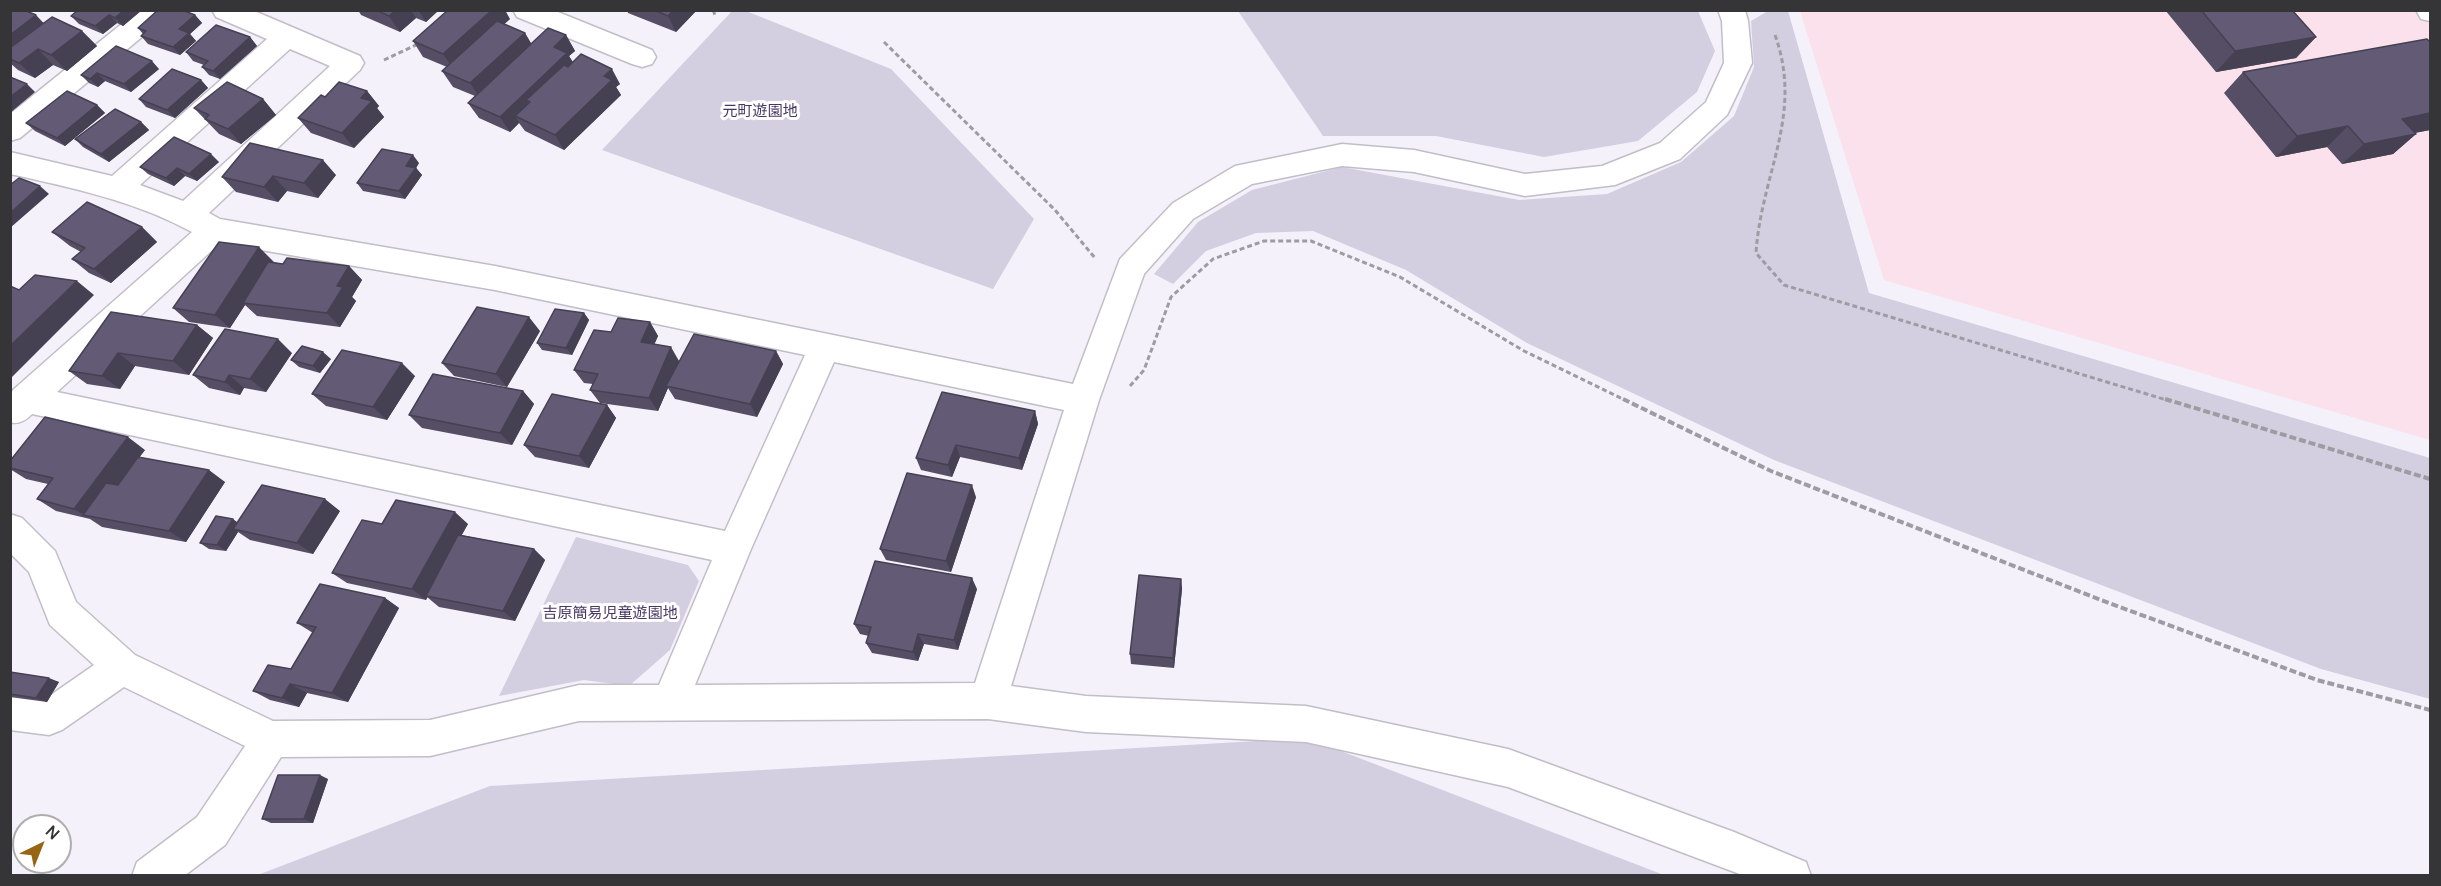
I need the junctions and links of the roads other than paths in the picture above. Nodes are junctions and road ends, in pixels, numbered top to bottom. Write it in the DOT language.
graph roads {
  1 [pos="157,10"];
  2 [pos="225,10"];
  3 [pos="526,10"];
  4 [pos="1731,10"];
  5 [pos="286,37"];
  6 [pos="642,57"];
  7 [pos="10,130"];
  8 [pos="10,163"];
  9 [pos="118,188"];
  10 [pos="201,222"];
  11 [pos="826,345"];
  12 [pos="1083,400"];
  13 [pos="18,407"];
  14 [pos="10,528"];
  15 [pos="734,549"];
  16 [pos="122,667"];
  17 [pos="988,701"];
  18 [pos="669,704"];
  19 [pos="10,712"];
  20 [pos="271,739"];
  21 [pos="151,876"];
  22 [pos="1792,876"];
  1 -- 7 [label="street"];
  2 -- 5 [label="street"];
  3 -- 6 [label="street"];
  4 -- 12 [label="street"];
  5 -- 9 [label="street"];
  5 -- 10 [label="street"];
  8 -- 9 [label="street"];
  9 -- 10 [label="street"];
  10 -- 11 [label="street"];
  10 -- 13 [label="street"];
  11 -- 12 [label="street"];
  11 -- 15 [label="street"];
  12 -- 17 [label="street"];
  13 -- 15 [label="street"];
  14 -- 16 [label="street"];
  15 -- 18 [label="street"];
  16 -- 19 [label="street"];
  16 -- 20 [label="street"];
  17 -- 18 [label="street"];
  17 -- 22 [label="street"];
  18 -- 20 [label="street"];
  20 -- 21 [label="street"];
}
